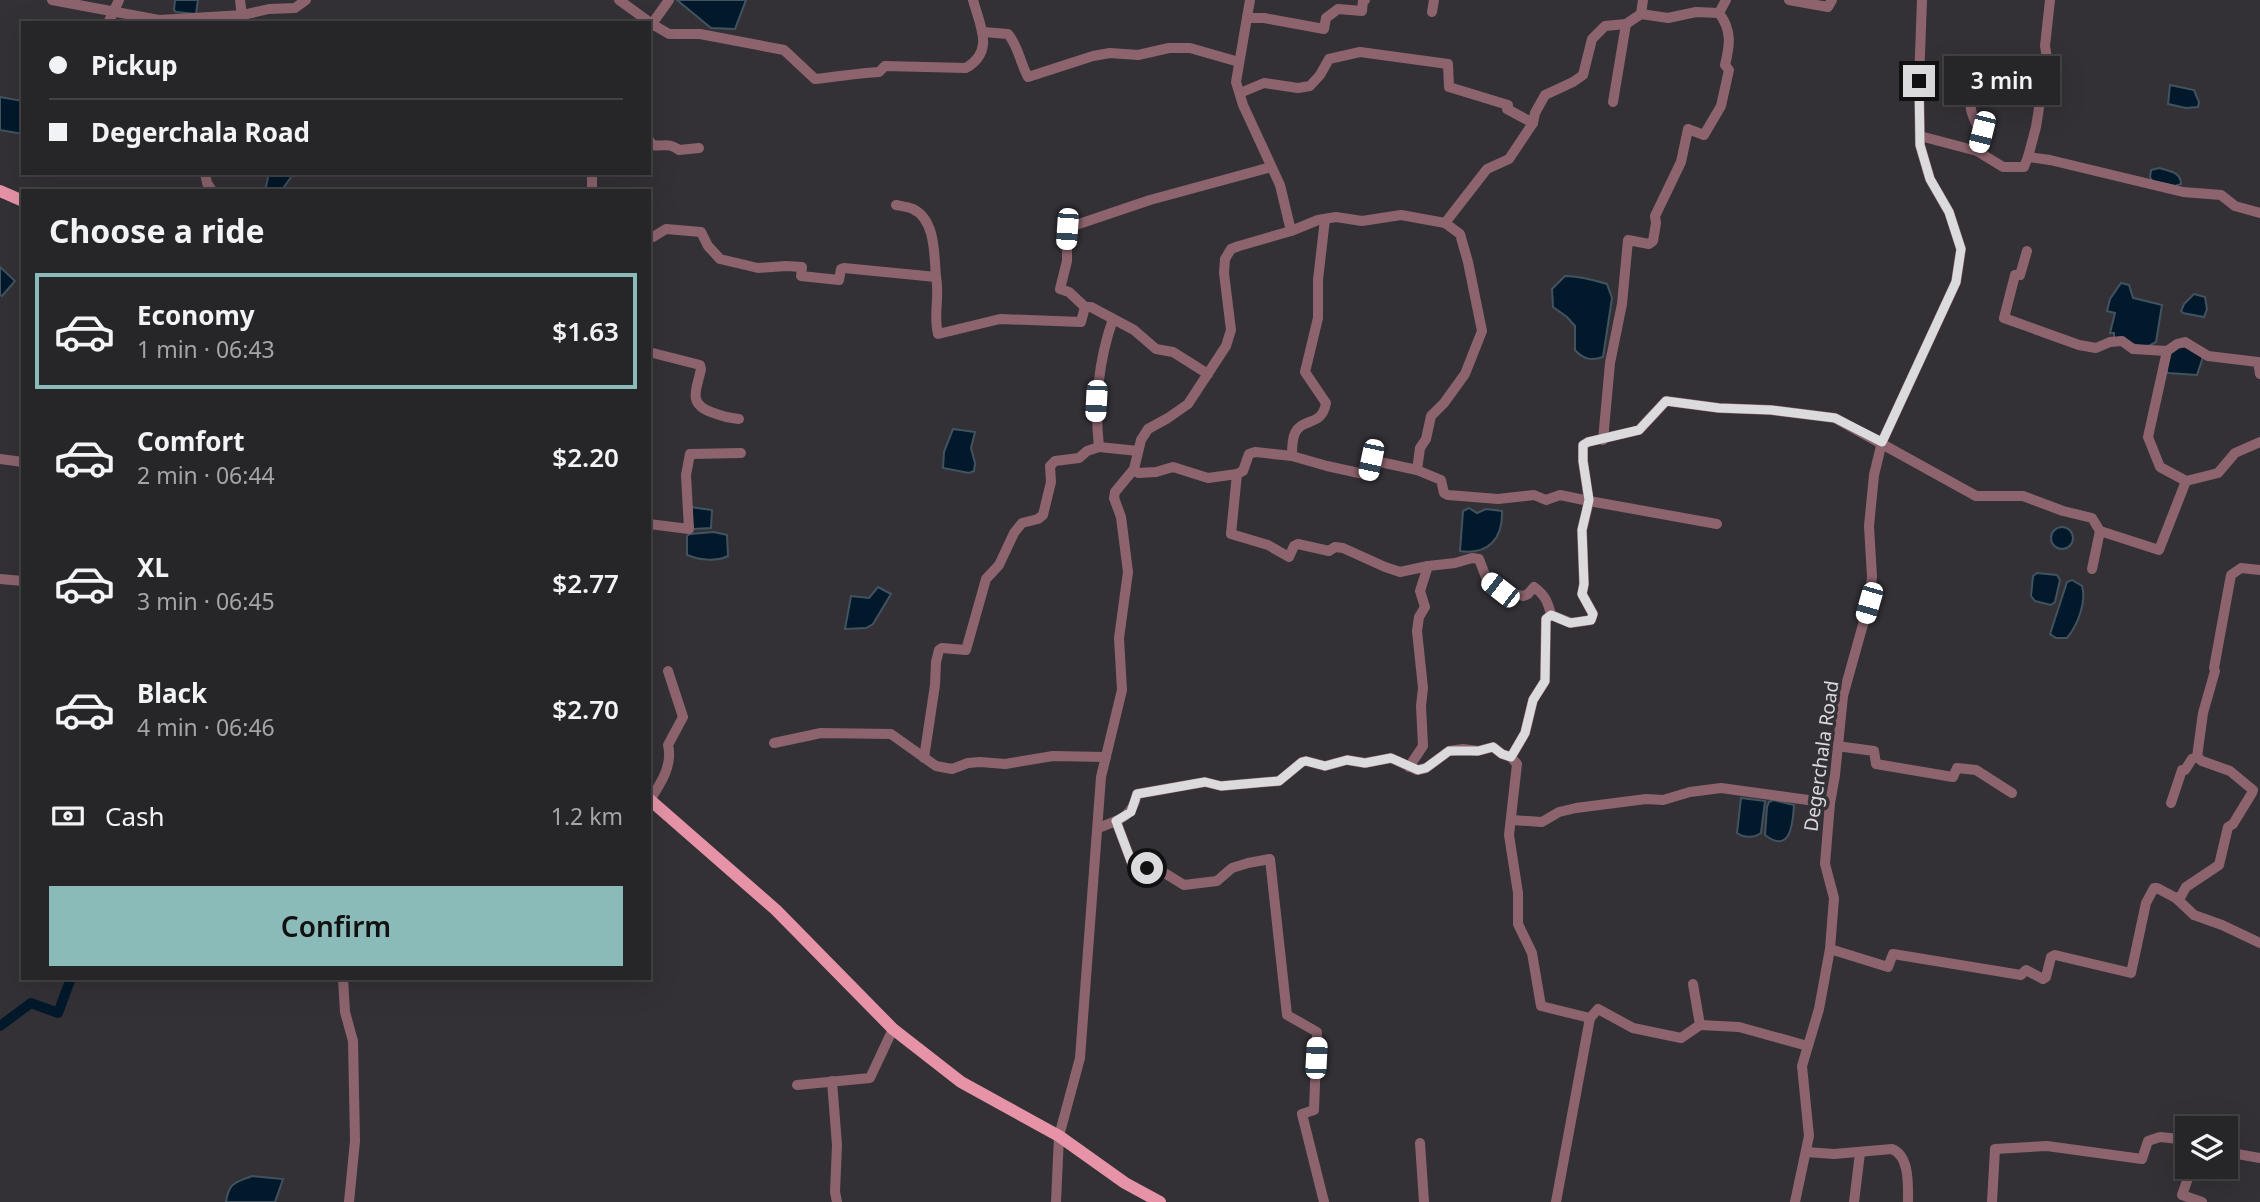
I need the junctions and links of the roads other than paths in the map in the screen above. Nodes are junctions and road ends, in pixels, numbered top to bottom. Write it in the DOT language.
graph roads {
  1 [pos="52,0"];
  2 [pos="119,0"];
  3 [pos="240,0"];
  4 [pos="306,0"];
  5 [pos="619,0"];
  6 [pos="669,0"];
  7 [pos="973,0"];
  8 [pos="1250,0"];
  9 [pos="1365,0"];
  10 [pos="1434,0"];
  11 [pos="1643,0"];
  12 [pos="1726,0"];
  13 [pos="1789,0"];
  14 [pos="1832,0"];
  15 [pos="1922,0"];
  16 [pos="2050,0"];
  17 [pos="113,11"];
  18 [pos="1433,12"];
  19 [pos="1719,13"];
  20 [pos="1641,14"];
  21 [pos="1247,18"];
  22 [pos="243,19"];
  23 [pos="109,21"];
  24 [pos="645,21"];
  25 [pos="1626,24"];
  26 [pos="651,26"];
  27 [pos="983,32"];
  28 [pos="1239,62"];
  29 [pos="1966,70"];
  30 [pos="1240,93"];
  31 [pos="1613,102"];
  32 [pos="1533,123"];
  33 [pos="1920,136"];
  34 [pos="651,143"];
  35 [pos="699,148"];
  36 [pos="1977,151"];
  37 [pos="2028,157"];
  38 [pos="1271,167"];
  39 [pos="0,191"];
  40 [pos="21,200"];
  41 [pos="896,205"];
  42 [pos="2260,213"];
  43 [pos="1325,219"];
  44 [pos="1445,223"];
  45 [pos="1292,230"];
  46 [pos="651,237"];
  47 [pos="2027,251"];
  48 [pos="936,277"];
  49 [pos="1085,307"];
  50 [pos="1113,319"];
  51 [pos="2166,351"];
  52 [pos="651,353"];
  53 [pos="1208,373"];
  54 [pos="2260,374"];
  55 [pos="739,419"];
  56 [pos="1603,440"];
  57 [pos="1882,442"];
  58 [pos="2260,442"];
  59 [pos="1099,447"];
  60 [pos="1138,451"];
  61 [pos="741,453"];
  62 [pos="1292,456"];
  63 [pos="0,459"];
  64 [pos="21,462"];
  65 [pos="1134,469"];
  66 [pos="1417,470"];
  67 [pos="1237,474"];
  68 [pos="2186,481"];
  69 [pos="1589,500"];
  70 [pos="651,524"];
  71 [pos="1717,524"];
  72 [pos="2100,531"];
  73 [pos="1428,566"];
  74 [pos="2092,569"];
  75 [pos="2260,570"];
  76 [pos="0,579"];
  77 [pos="21,581"];
  78 [pos="1551,615"];
  79 [pos="668,671"];
  80 [pos="774,743"];
  81 [pos="1837,746"];
  82 [pos="1106,757"];
  83 [pos="1511,757"];
  84 [pos="2197,757"];
  85 [pos="924,758"];
  86 [pos="1409,767"];
  87 [pos="2011,793"];
  88 [pos="651,798"];
  89 [pos="651,800"];
  90 [pos="1830,803"];
  91 [pos="2171,803"];
  92 [pos="1511,820"];
  93 [pos="1116,821"];
  94 [pos="1098,828"];
  95 [pos="2176,898"];
  96 [pos="2260,943"];
  97 [pos="1830,949"];
  98 [pos="343,980"];
  99 [pos="1693,984"];
  100 [pos="1590,1018"];
  101 [pos="1700,1025"];
  102 [pos="893,1029"];
  103 [pos="1804,1045"];
  104 [pos="832,1081"];
  105 [pos="797,1085"];
  106 [pos="1059,1136"];
  107 [pos="2175,1139"];
  108 [pos="1420,1143"];
  109 [pos="1806,1152"];
  110 [pos="1860,1153"];
  111 [pos="2238,1154"];
  112 [pos="2260,1158"];
  113 [pos="2188,1179"];
  114 [pos="349,1202"];
  115 [pos="837,1202"];
  116 [pos="1056,1202"];
  117 [pos="1160,1202"];
  118 [pos="1324,1202"];
  119 [pos="1424,1202"];
  120 [pos="1556,1202"];
  121 [pos="1796,1202"];
  122 [pos="1854,1202"];
  123 [pos="1908,1202"];
  124 [pos="1992,1202"];
  125 [pos="2202,1202"];
  1 -- 17 [label="street"];
  2 -- 17 [label="street"];
  3 -- 22 [label="street"];
  4 -- 22 [label="street"];
  5 -- 24 [label="street"];
  6 -- 26 [label="street"];
  7 -- 27 [label="street"];
  8 -- 21 [label="street"];
  9 -- 21 [label="street"];
  10 -- 18 [label="street"];
  11 -- 20 [label="street"];
  12 -- 19 [label="street"];
  13 -- 14 [label="street"];
  15 -- 33 [label="street, Degerchala Road"];
  16 -- 37 [label="street"];
  17 -- 22 [label="street"];
  17 -- 23 [label="street"];
  19 -- 20 [label="street"];
  19 -- 56 [label="street"];
  20 -- 25 [label="street"];
  21 -- 28 [label="street"];
  25 -- 31 [label="street"];
  25 -- 32 [label="street"];
  26 -- 27 [label="street"];
  27 -- 28 [label="street"];
  28 -- 30 [label="street"];
  29 -- 36 [label="street"];
  30 -- 32 [label="street"];
  30 -- 38 [label="street"];
  32 -- 44 [label="street"];
  33 -- 36 [label="street"];
  33 -- 57 [label="street, Degerchala Road"];
  34 -- 35 [label="street"];
  36 -- 37 [label="street"];
  37 -- 42 [label="street"];
  38 -- 45 [label="street"];
  38 -- 49 [label="street"];
  39 -- 40 [label="main road"];
  41 -- 48 [label="street"];
  43 -- 44 [label="street"];
  43 -- 45 [label="street"];
  43 -- 62 [label="street"];
  44 -- 66 [label="street"];
  45 -- 53 [label="street"];
  46 -- 48 [label="street"];
  47 -- 51 [label="street"];
  48 -- 49 [label="street"];
  49 -- 50 [label="street"];
  50 -- 53 [label="street"];
  50 -- 59 [label="street"];
  51 -- 54 [label="street"];
  51 -- 68 [label="street"];
  52 -- 55 [label="street"];
  53 -- 60 [label="street"];
  56 -- 57 [label="street"];
  56 -- 69 [label="street"];
  57 -- 72 [label="street"];
  57 -- 81 [label="street, Degerchala Road"];
  58 -- 68 [label="street"];
  59 -- 60 [label="street"];
  59 -- 85 [label="street"];
  60 -- 65 [label="street"];
  61 -- 70 [label="street"];
  62 -- 66 [label="street"];
  62 -- 67 [label="street"];
  63 -- 64 [label="street"];
  65 -- 67 [label="street"];
  65 -- 82 [label="street"];
  66 -- 69 [label="street"];
  67 -- 73 [label="street"];
  68 -- 72 [label="street"];
  69 -- 71 [label="street"];
  69 -- 78 [label="street"];
  72 -- 74 [label="street"];
  73 -- 78 [label="street"];
  73 -- 86 [label="street"];
  75 -- 84 [label="street"];
  76 -- 77 [label="street"];
  78 -- 83 [label="street"];
  79 -- 88 [label="street"];
  80 -- 85 [label="street"];
  81 -- 87 [label="street"];
  81 -- 90 [label="street, Degerchala Road"];
  82 -- 85 [label="street"];
  82 -- 94 [label="street"];
  83 -- 86 [label="street"];
  83 -- 92 [label="street"];
  84 -- 91 [label="street"];
  84 -- 95 [label="street"];
  86 -- 93 [label="street"];
  89 -- 102 [label="main road"];
  90 -- 92 [label="street"];
  90 -- 97 [label="street, Degerchala Road"];
  92 -- 100 [label="street"];
  93 -- 94 [label="street"];
  93 -- 118 [label="street"];
  94 -- 106 [label="street"];
  95 -- 96 [label="street"];
  95 -- 97 [label="street"];
  97 -- 109 [label="street, Degerchala Road"];
  98 -- 114 [label="street"];
  99 -- 101 [label="street"];
  100 -- 101 [label="street"];
  100 -- 120 [label="street"];
  101 -- 103 [label="street"];
  102 -- 104 [label="street"];
  102 -- 106 [label="main road"];
  104 -- 105 [label="street"];
  104 -- 115 [label="street"];
  106 -- 116 [label="street"];
  106 -- 117 [label="main road"];
  107 -- 124 [label="street"];
  108 -- 119 [label="street"];
  109 -- 110 [label="street"];
  109 -- 121 [label="street, Degerchala Road"];
  110 -- 122 [label="street"];
  110 -- 123 [label="street"];
  111 -- 112 [label="street"];
  113 -- 125 [label="street"];
}
